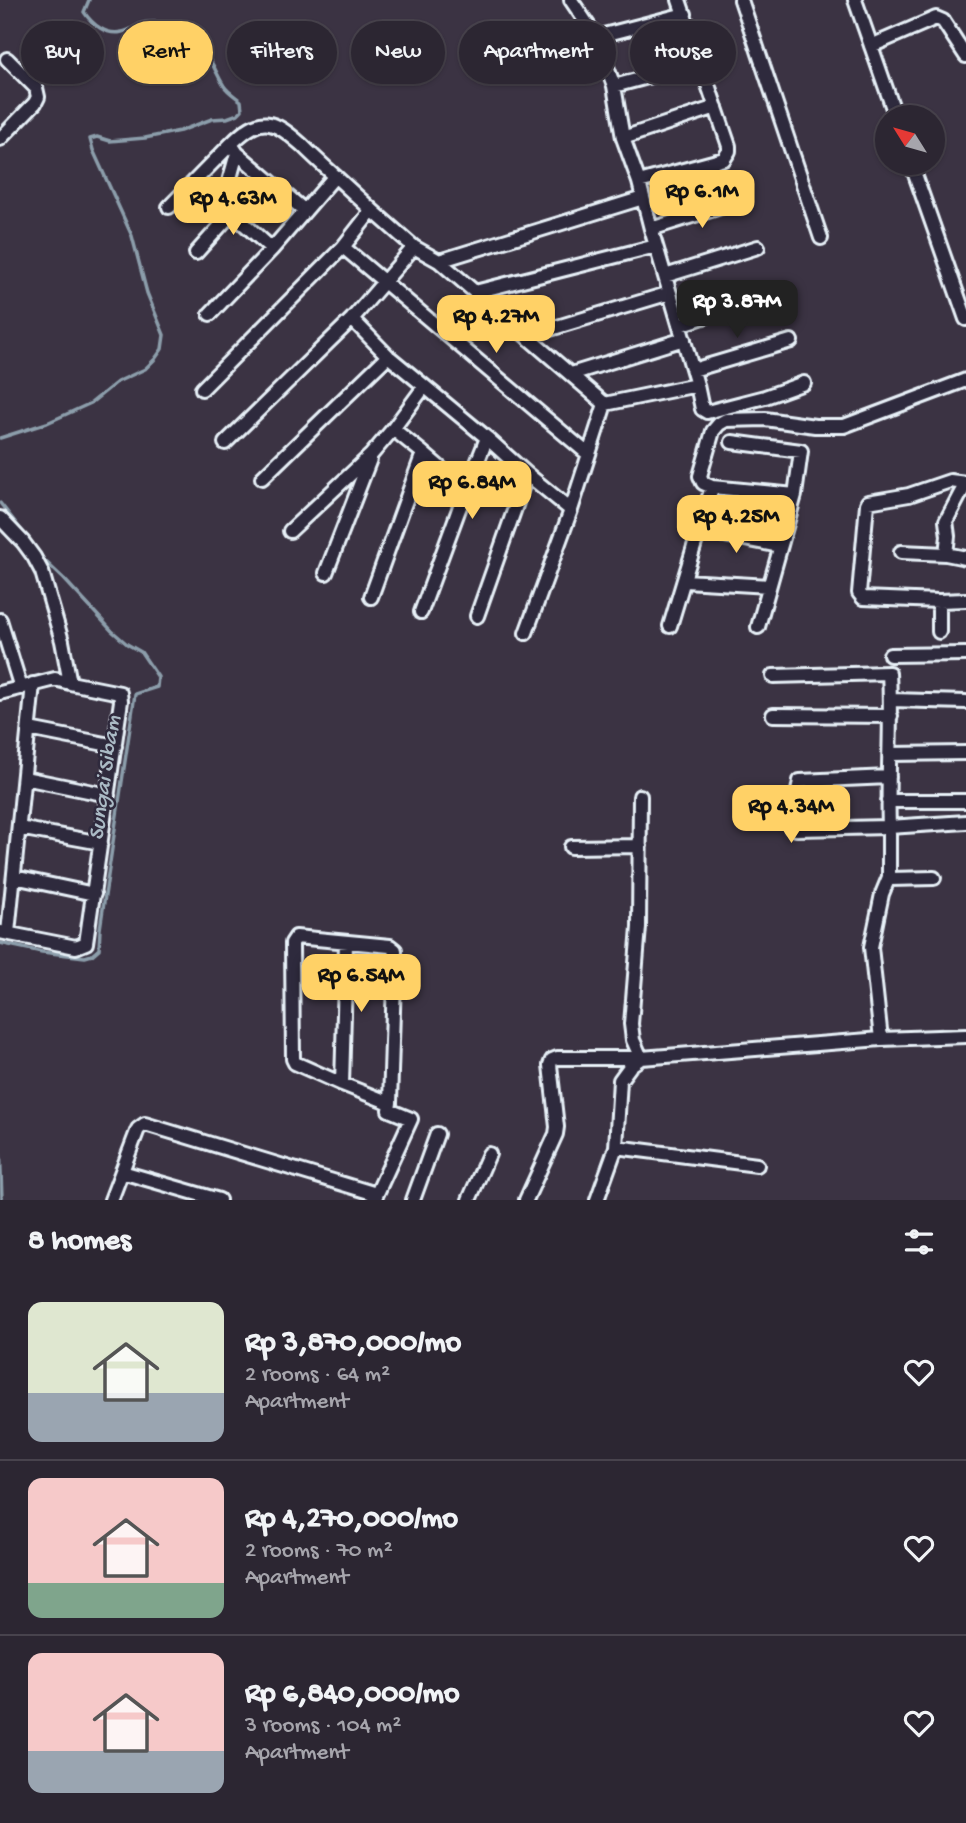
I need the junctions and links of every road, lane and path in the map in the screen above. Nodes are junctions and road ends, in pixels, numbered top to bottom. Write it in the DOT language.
graph roads {
  1 [pos="571,0"];
  2 [pos="679,0"];
  3 [pos="741,0"];
  4 [pos="855,0"];
  5 [pos="685,14"];
  6 [pos="585,21"];
  7 [pos="687,21"];
  8 [pos="616,32"];
  9 [pos="872,46"];
  10 [pos="966,56"];
  11 [pos="2,59"];
  12 [pos="630,82"];
  13 [pos="708,84"];
  14 [pos="614,86"];
  15 [pos="892,105"];
  16 [pos="716,107"];
  17 [pos="623,138"];
  18 [pos="0,139"];
  19 [pos="234,148"];
  20 [pos="915,175"];
  21 [pos="335,176"];
  22 [pos="639,182"];
  23 [pos="643,198"];
  24 [pos="743,200"];
  25 [pos="169,207"];
  26 [pos="372,210"];
  27 [pos="305,211"];
  28 [pos="232,213"];
  29 [pos="651,229"];
  30 [pos="821,238"];
  31 [pos="656,246"];
  32 [pos="344,247"];
  33 [pos="414,247"];
  34 [pos="758,247"];
  35 [pos="271,249"];
  36 [pos="197,253"];
  37 [pos="439,261"];
  38 [pos="665,276"];
  39 [pos="384,281"];
  40 [pos="475,292"];
  41 [pos="670,293"];
  42 [pos="774,293"];
  43 [pos="210,314"];
  44 [pos="352,319"];
  45 [pos="966,319"];
  46 [pos="680,325"];
  47 [pos="527,336"];
  48 [pos="684,339"];
  49 [pos="791,341"];
  50 [pos="388,356"];
  51 [pos="693,370"];
  52 [pos="571,374"];
  53 [pos="966,380"];
  54 [pos="804,383"];
  55 [pos="698,385"];
  56 [pos="424,387"];
  57 [pos="202,389"];
  58 [pos="605,404"];
  59 [pos="393,429"];
  60 [pos="487,438"];
  61 [pos="732,442"];
  62 [pos="225,443"];
  63 [pos="423,453"];
  64 [pos="587,454"];
  65 [pos="371,455"];
  66 [pos="527,474"];
  67 [pos="262,478"];
  68 [pos="966,483"];
  69 [pos="712,487"];
  70 [pos="466,490"];
  71 [pos="795,495"];
  72 [pos="571,510"];
  73 [pos="0,518"];
  74 [pos="699,530"];
  75 [pos="290,531"];
  76 [pos="780,546"];
  77 [pos="901,552"];
  78 [pos="946,554"];
  79 [pos="966,558"];
  80 [pos="326,573"];
  81 [pos="685,581"];
  82 [pos="769,586"];
  83 [pos="371,597"];
  84 [pos="966,600"];
  85 [pos="939,601"];
  86 [pos="421,612"];
  87 [pos="477,617"];
  88 [pos="0,620"];
  89 [pos="670,626"];
  90 [pos="758,626"];
  91 [pos="939,632"];
  92 [pos="526,633"];
  93 [pos="966,654"];
  94 [pos="890,655"];
  95 [pos="773,676"];
  96 [pos="70,683"];
  97 [pos="27,686"];
  98 [pos="0,693"];
  99 [pos="891,700"];
  100 [pos="966,702"];
  101 [pos="773,715"];
  102 [pos="891,716"];
  103 [pos="29,729"];
  104 [pos="115,746"];
  105 [pos="966,752"];
  106 [pos="890,754"];
  107 [pos="889,777"];
  108 [pos="24,778"];
  109 [pos="108,795"];
  110 [pos="640,796"];
  111 [pos="888,801"];
  112 [pos="966,801"];
  113 [pos="966,822"];
  114 [pos="889,827"];
  115 [pos="19,828"];
  116 [pos="101,843"];
  117 [pos="640,846"];
  118 [pos="571,847"];
  119 [pos="14,877"];
  120 [pos="889,877"];
  121 [pos="934,878"];
  122 [pos="94,894"];
  123 [pos="4,933"];
  124 [pos="346,943"];
  125 [pos="966,1036"];
  126 [pos="881,1039"];
  127 [pos="641,1058"];
  128 [pos="342,1084"];
  129 [pos="390,1102"];
  130 [pos="437,1134"];
  131 [pos="616,1147"];
  132 [pos="489,1154"];
  133 [pos="757,1165"];
  134 [pos="122,1172"];
  135 [pos="375,1197"];
  136 [pos="111,1200"];
  137 [pos="219,1200"];
  138 [pos="413,1200"];
  139 [pos="469,1200"];
  140 [pos="526,1200"];
  141 [pos="597,1200"];
  1 -- 6 [label="street"];
  2 -- 5 [label="street"];
  3 -- 30 [label="street"];
  4 -- 9 [label="street"];
  5 -- 7 [label="street"];
  5 -- 8 [label="street"];
  9 -- 10 [label="street"];
  9 -- 15 [label="street"];
  11 -- 18 [label="street"];
  12 -- 14 [label="street"];
  13 -- 16 [label="street"];
  14 -- 17 [label="street"];
  16 -- 17 [label="street"];
  16 -- 22 [label="street"];
  17 -- 22 [label="street"];
  19 -- 21 [label="street"];
  19 -- 25 [label="street"];
  19 -- 27 [label="street"];
  19 -- 28 [label="street"];
  20 -- 45 [label="street"];
  21 -- 26 [label="street"];
  21 -- 27 [label="street"];
  22 -- 23 [label="street"];
  23 -- 29 [label="street"];
  23 -- 37 [label="street"];
  24 -- 29 [label="street"];
  26 -- 32 [label="street"];
  26 -- 33 [label="street"];
  27 -- 35 [label="street"];
  28 -- 35 [label="street"];
  28 -- 36 [label="street"];
  29 -- 31 [label="street"];
  31 -- 38 [label="street"];
  31 -- 40 [label="street"];
  32 -- 39 [label="street"];
  32 -- 57 [label="street"];
  33 -- 37 [label="street"];
  33 -- 39 [label="street"];
  34 -- 38 [label="street"];
  35 -- 43 [label="street"];
  37 -- 40 [label="street"];
  38 -- 41 [label="street"];
  39 -- 44 [label="street"];
  39 -- 64 [label="street"];
  40 -- 47 [label="street"];
  41 -- 46 [label="street"];
  41 -- 47 [label="street"];
  42 -- 46 [label="street"];
  44 -- 50 [label="street"];
  44 -- 62 [label="street"];
  46 -- 48 [label="street"];
  47 -- 52 [label="street"];
  48 -- 51 [label="street"];
  48 -- 52 [label="street"];
  49 -- 51 [label="street"];
  50 -- 56 [label="street"];
  50 -- 67 [label="street"];
  51 -- 55 [label="street"];
  52 -- 58 [label="street"];
  53 -- 69 [label="street"];
  54 -- 55 [label="street"];
  55 -- 58 [label="street"];
  56 -- 59 [label="street"];
  56 -- 60 [label="street"];
  58 -- 64 [label="street"];
  59 -- 63 [label="street"];
  59 -- 65 [label="street"];
  60 -- 66 [label="street"];
  60 -- 70 [label="street"];
  61 -- 71 [label="street"];
  63 -- 70 [label="street"];
  63 -- 83 [label="street"];
  64 -- 72 [label="street"];
  65 -- 75 [label="street"];
  65 -- 80 [label="street"];
  66 -- 72 [label="street"];
  66 -- 87 [label="street"];
  68 -- 78 [label="street"];
  68 -- 85 [label="street"];
  69 -- 71 [label="street"];
  69 -- 74 [label="street"];
  70 -- 86 [label="street"];
  71 -- 76 [label="street"];
  72 -- 92 [label="street"];
  73 -- 96 [label="street"];
  74 -- 76 [label="street"];
  74 -- 81 [label="street"];
  76 -- 82 [label="street"];
  77 -- 78 [label="street"];
  78 -- 79 [label="street"];
  81 -- 82 [label="street"];
  81 -- 89 [label="street"];
  82 -- 90 [label="street"];
  84 -- 85 [label="street"];
  85 -- 91 [label="street"];
  88 -- 97 [label="street"];
  93 -- 94 [label="street"];
  95 -- 99 [label="street"];
  96 -- 97 [label="street"];
  96 -- 104 [label="street"];
  97 -- 98 [label="street"];
  97 -- 103 [label="street"];
  99 -- 100 [label="street"];
  99 -- 102 [label="street"];
  101 -- 102 [label="street"];
  102 -- 106 [label="street"];
  103 -- 104 [label="street"];
  103 -- 108 [label="street"];
  104 -- 109 [label="street"];
  105 -- 106 [label="street"];
  106 -- 107 [label="street"];
  107 -- 111 [label="street"];
  107 -- 114 [label="street"];
  108 -- 109 [label="street"];
  108 -- 115 [label="street"];
  109 -- 116 [label="street"];
  110 -- 117 [label="street"];
  111 -- 112 [label="street"];
  111 -- 114 [label="street"];
  113 -- 114 [label="street"];
  114 -- 120 [label="street"];
  115 -- 116 [label="street"];
  115 -- 119 [label="street"];
  116 -- 122 [label="street"];
  117 -- 118 [label="street"];
  117 -- 127 [label="street"];
  119 -- 122 [label="street"];
  119 -- 123 [label="street"];
  120 -- 121 [label="street"];
  120 -- 126 [label="street"];
  122 -- 123 [label="street"];
  124 -- 128 [label="street"];
  124 -- 128 [label="street"];
  124 -- 129 [label="street"];
  125 -- 126 [label="street"];
  126 -- 127 [label="street"];
  127 -- 131 [label="street"];
  127 -- 140 [label="street"];
  128 -- 129 [label="street"];
  129 -- 135 [label="street"];
  130 -- 138 [label="street"];
  131 -- 133 [label="street"];
  131 -- 141 [label="street"];
  132 -- 139 [label="street"];
  134 -- 135 [label="street"];
  134 -- 136 [label="street"];
  134 -- 137 [label="street"];
}
